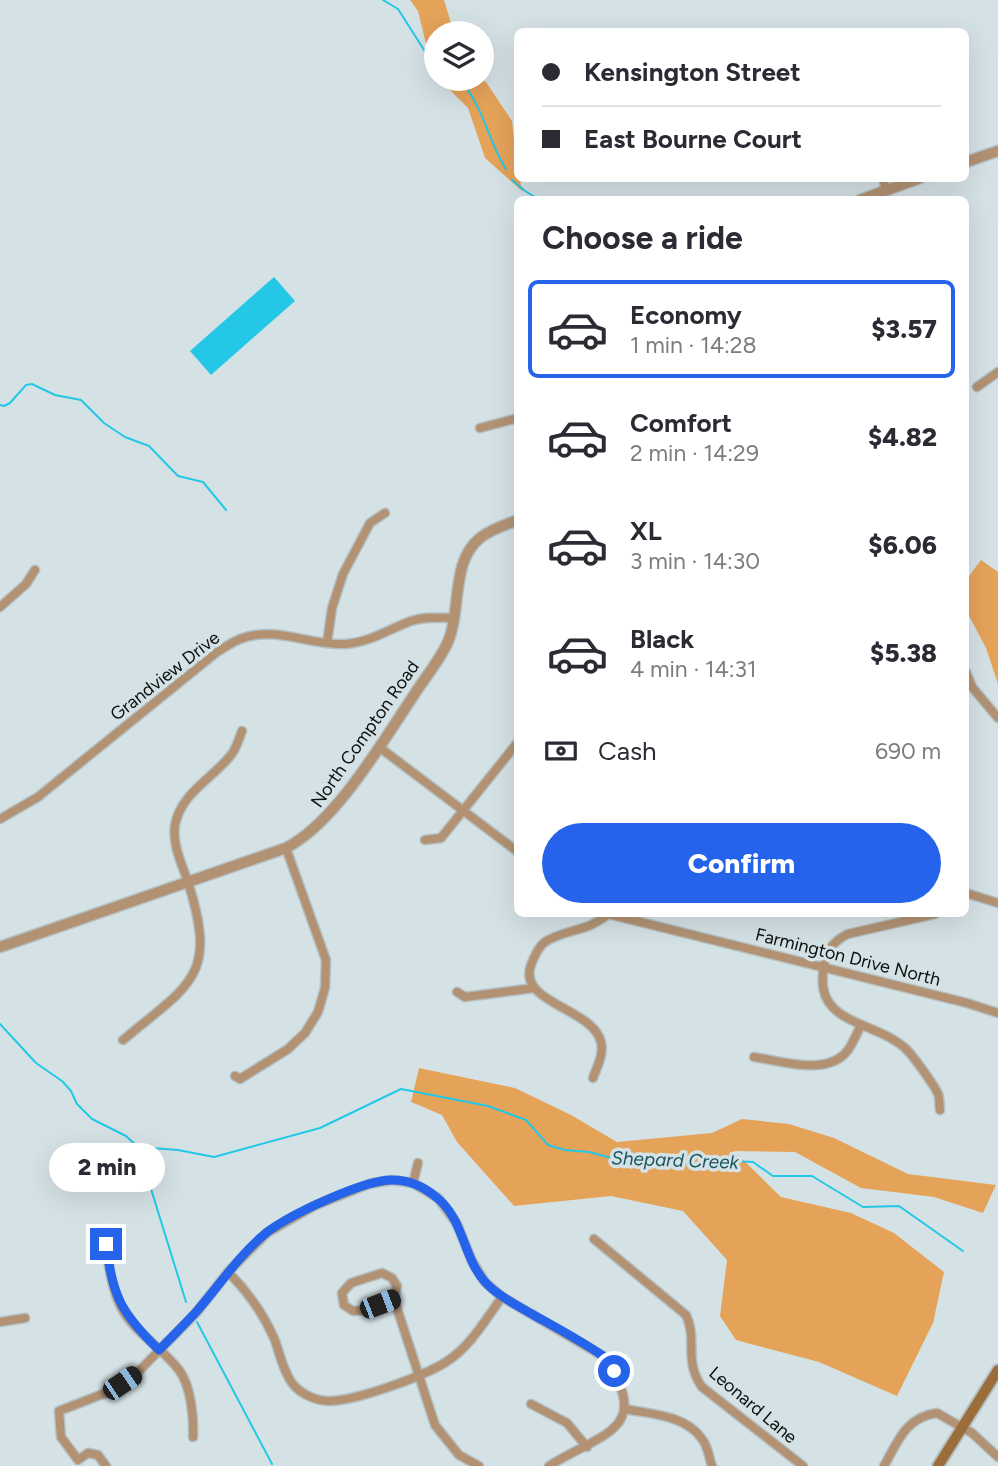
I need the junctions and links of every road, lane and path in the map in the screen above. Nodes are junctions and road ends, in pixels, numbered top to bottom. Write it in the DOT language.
graph roads {
  1 [pos="998,151"];
  2 [pos="969,161"];
  3 [pos="884,182"];
  4 [pos="909,182"];
  5 [pos="886,190"];
  6 [pos="870,196"];
  7 [pos="998,372"];
  8 [pos="977,387"];
  9 [pos="514,419"];
  10 [pos="480,428"];
  11 [pos="385,513"];
  12 [pos="514,522"];
  13 [pos="34,570"];
  14 [pos="0,607"];
  15 [pos="454,618"];
  16 [pos="327,643"];
  17 [pos="969,680"];
  18 [pos="998,718"];
  19 [pos="242,731"];
  20 [pos="379,747"];
  21 [pos="514,747"];
  22 [pos="464,811"];
  23 [pos="0,819"];
  24 [pos="425,840"];
  25 [pos="286,848"];
  26 [pos="514,849"];
  27 [pos="188,882"];
  28 [pos="969,894"];
  29 [pos="998,903"];
  30 [pos="603,917"];
  31 [pos="620,917"];
  32 [pos="922,917"];
  33 [pos="0,947"];
  34 [pos="824,967"];
  35 [pos="534,988"];
  36 [pos="457,992"];
  37 [pos="998,1013"];
  38 [pos="861,1025"];
  39 [pos="123,1041"];
  40 [pos="754,1057"];
  41 [pos="234,1076"];
  42 [pos="593,1078"];
  43 [pos="940,1110"];
  44 [pos="418,1163"];
  45 [pos="413,1183"];
  46 [pos="594,1239"];
  47 [pos="106,1244"];
  48 [pos="229,1272"];
  49 [pos="502,1297"];
  50 [pos="394,1299"];
  51 [pos="25,1318"];
  52 [pos="0,1322"];
  53 [pos="159,1350"];
  54 [pos="998,1370"];
  55 [pos="418,1375"];
  56 [pos="531,1404"];
  57 [pos="625,1409"];
  58 [pos="962,1426"];
  59 [pos="193,1437"];
  60 [pos="587,1447"];
  61 [pos="998,1457"];
  62 [pos="77,1463"];
  63 [pos="106,1466"];
  64 [pos="479,1466"];
  65 [pos="549,1466"];
  66 [pos="712,1466"];
  67 [pos="803,1466"];
  68 [pos="884,1466"];
  69 [pos="938,1466"];
  1 -- 2 [label="street"];
  3 -- 5 [label="street"];
  4 -- 5 [label="street"];
  5 -- 6 [label="street"];
  7 -- 8 [label="street"];
  9 -- 10 [label="street"];
  11 -- 16 [label="street"];
  12 -- 15 [label="street, North Compton Road"];
  13 -- 14 [label="street"];
  15 -- 16 [label="street, Grandview Drive"];
  15 -- 20 [label="street, North Compton Road"];
  16 -- 23 [label="street, Grandview Drive"];
  17 -- 18 [label="street"];
  19 -- 27 [label="street"];
  20 -- 22 [label="street"];
  20 -- 25 [label="street, North Compton Road"];
  21 -- 22 [label="street"];
  22 -- 24 [label="street"];
  22 -- 26 [label="street"];
  25 -- 27 [label="street, North Compton Road"];
  25 -- 41 [label="street"];
  27 -- 33 [label="street, North Compton Road"];
  27 -- 39 [label="street"];
  28 -- 29 [label="street"];
  30 -- 35 [label="street"];
  31 -- 34 [label="street, Farmington Drive North"];
  32 -- 34 [label="street"];
  34 -- 37 [label="street, Farmington Drive North"];
  34 -- 38 [label="street"];
  35 -- 36 [label="street"];
  35 -- 42 [label="street"];
  38 -- 40 [label="street"];
  38 -- 43 [label="street"];
  44 -- 45 [label="street"];
  45 -- 48 [label="street"];
  45 -- 49 [label="street"];
  46 -- 67 [label="street, Leonard Lane"];
  47 -- 53 [label="street"];
  48 -- 53 [label="street"];
  48 -- 55 [label="street"];
  49 -- 55 [label="street"];
  49 -- 57 [label="street"];
  50 -- 50 [label="street"];
  50 -- 55 [label="street"];
  51 -- 52 [label="street"];
  53 -- 59 [label="street"];
  53 -- 62 [label="street"];
  54 -- 58 [label="main road"];
  55 -- 64 [label="street"];
  56 -- 60 [label="street"];
  57 -- 60 [label="street"];
  57 -- 66 [label="street"];
  58 -- 61 [label="street"];
  58 -- 68 [label="street"];
  58 -- 69 [label="main road"];
  60 -- 65 [label="street"];
  62 -- 63 [label="street"];
}
